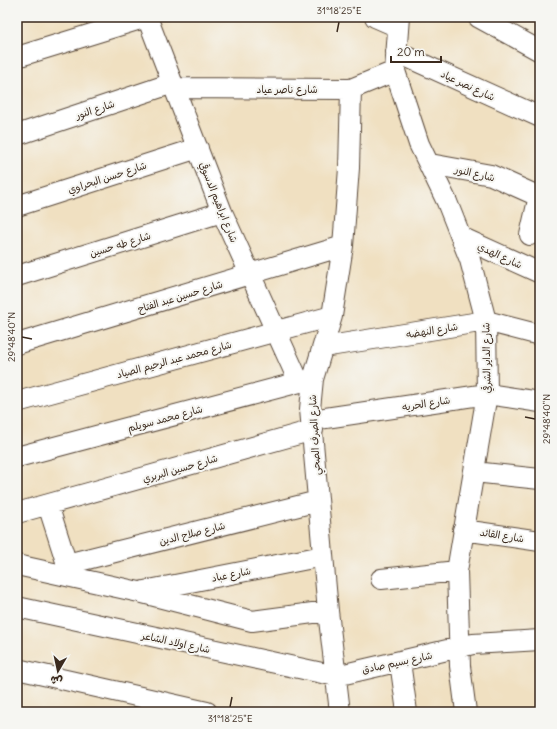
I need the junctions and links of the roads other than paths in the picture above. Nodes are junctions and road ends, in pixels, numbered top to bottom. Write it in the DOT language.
graph roads {
  1 [pos="147,17"];
  2 [pos="375,17"];
  3 [pos="478,17"];
  4 [pos="399,22"];
  5 [pos="540,51"];
  6 [pos="17,57"];
  7 [pos="396,61"];
  8 [pos="174,86"];
  9 [pos="351,89"];
  10 [pos="540,118"];
  11 [pos="17,135"];
  12 [pos="198,148"];
  13 [pos="430,164"];
  14 [pos="539,197"];
  15 [pos="17,206"];
  16 [pos="222,212"];
  17 [pos="530,236"];
  18 [pos="461,237"];
  19 [pos="343,246"];
  20 [pos="540,273"];
  21 [pos="250,275"];
  22 [pos="17,276"];
  23 [pos="332,316"];
  24 [pos="486,321"];
  25 [pos="276,332"];
  26 [pos="540,335"];
  27 [pos="17,344"];
  28 [pos="323,348"];
  29 [pos="306,381"];
  30 [pos="487,394"];
  31 [pos="17,402"];
  32 [pos="540,402"];
  33 [pos="312,425"];
  34 [pos="17,457"];
  35 [pos="474,472"];
  36 [pos="540,479"];
  37 [pos="318,501"];
  38 [pos="48,505"];
  39 [pos="17,513"];
  40 [pos="463,530"];
  41 [pos="540,541"];
  42 [pos="323,556"];
  43 [pos="17,564"];
  44 [pos="69,571"];
  45 [pos="457,571"];
  46 [pos="381,579"];
  47 [pos="139,592"];
  48 [pos="17,607"];
  49 [pos="328,612"];
  50 [pos="540,640"];
  51 [pos="459,649"];
  52 [pos="400,662"];
  53 [pos="17,669"];
  54 [pos="336,676"];
  55 [pos="207,712"];
  56 [pos="340,712"];
  57 [pos="406,712"];
  58 [pos="466,712"];
  1 -- 6 [label="street"];
  1 -- 8 [label="street, شارع ابراهيم الدسوقي"];
  2 -- 4 [label="street"];
  3 -- 5 [label="street"];
  4 -- 7 [label="street, شارع الداير الشرقي"];
  7 -- 9 [label="street, شارع ناصر عياد"];
  7 -- 10 [label="street, شارع نصر عياد"];
  7 -- 13 [label="street, شارع الداير الشرقي"];
  8 -- 9 [label="street, شارع ناصر عياد"];
  8 -- 11 [label="street, شارع النور"];
  8 -- 12 [label="street, شارع ابراهيم الدسوقي"];
  9 -- 19 [label="street, شارع الصرف الصحي"];
  12 -- 15 [label="street, شارع حسن البحراوي"];
  12 -- 16 [label="street, شارع ابراهيم الدسوقي"];
  13 -- 14 [label="street, شارع النور"];
  13 -- 18 [label="street, شارع الداير الشرقي"];
  14 -- 17 [label="street"];
  16 -- 21 [label="street, شارع ابراهيم الدسوقي"];
  16 -- 22 [label="street, شارع طه حسين"];
  18 -- 20 [label="street, شارع الهدي"];
  18 -- 24 [label="street, شارع الداير الشرقي"];
  19 -- 21 [label="street, شارع حسين عبد الفتاح"];
  19 -- 23 [label="street, شارع الصرف الصحي"];
  21 -- 25 [label="street, شارع ابراهيم الدسوقي"];
  21 -- 27 [label="street, شارع حسين عبد الفتاح"];
  23 -- 25 [label="street, شارع محمد عبد الرحيم الصياد"];
  23 -- 28 [label="street, شارع الصرف الصحي"];
  24 -- 26 [label="street, شارع النهضه"];
  24 -- 28 [label="street, شارع النهضه"];
  24 -- 30 [label="street, شارع الداير الشرقي"];
  25 -- 29 [label="street, شارع ابراهيم الدسوقي"];
  25 -- 31 [label="street, شارع محمد عبد الرحيم الصياد"];
  28 -- 29 [label="street, شارع الصرف الصحي"];
  29 -- 33 [label="street, شارع الصرف الصحي"];
  29 -- 34 [label="street, شارع محمد سويلم"];
  30 -- 32 [label="street, شارع الحريه"];
  30 -- 33 [label="street, شارع الحريه"];
  30 -- 35 [label="street, شارع الداير الشرقي"];
  33 -- 37 [label="street, شارع الصرف الصحي"];
  33 -- 38 [label="street, شارع حسين البربري"];
  35 -- 36 [label="street"];
  35 -- 40 [label="street, شارع الداير الشرقي"];
  37 -- 42 [label="street, شارع الصرف الصحي"];
  37 -- 44 [label="street, شارع صلاح الدين"];
  38 -- 39 [label="street, شارع حسين البربري"];
  38 -- 44 [label="street"];
  40 -- 41 [label="street, شارع القائد"];
  40 -- 45 [label="street, شارع الداير الشرقي"];
  42 -- 47 [label="street, شارع عباد"];
  42 -- 49 [label="street, شارع الصرف الصحي"];
  43 -- 44 [label="street"];
  44 -- 47 [label="street"];
  45 -- 46 [label="street"];
  45 -- 51 [label="street, شارع الداير الشرقي"];
  47 -- 49 [label="street"];
  48 -- 54 [label="street, شارع اولاد الشاعر"];
  49 -- 54 [label="street, شارع الصرف الصحي"];
  50 -- 51 [label="street, شارع بسيم صادق"];
  51 -- 52 [label="street, شارع بسيم صادق"];
  51 -- 58 [label="street, شارع الداير الشرقي"];
  52 -- 54 [label="street, شارع بسيم صادق"];
  52 -- 57 [label="street"];
  53 -- 55 [label="street"];
  54 -- 56 [label="street, شارع الصرف الصحي"];
}
